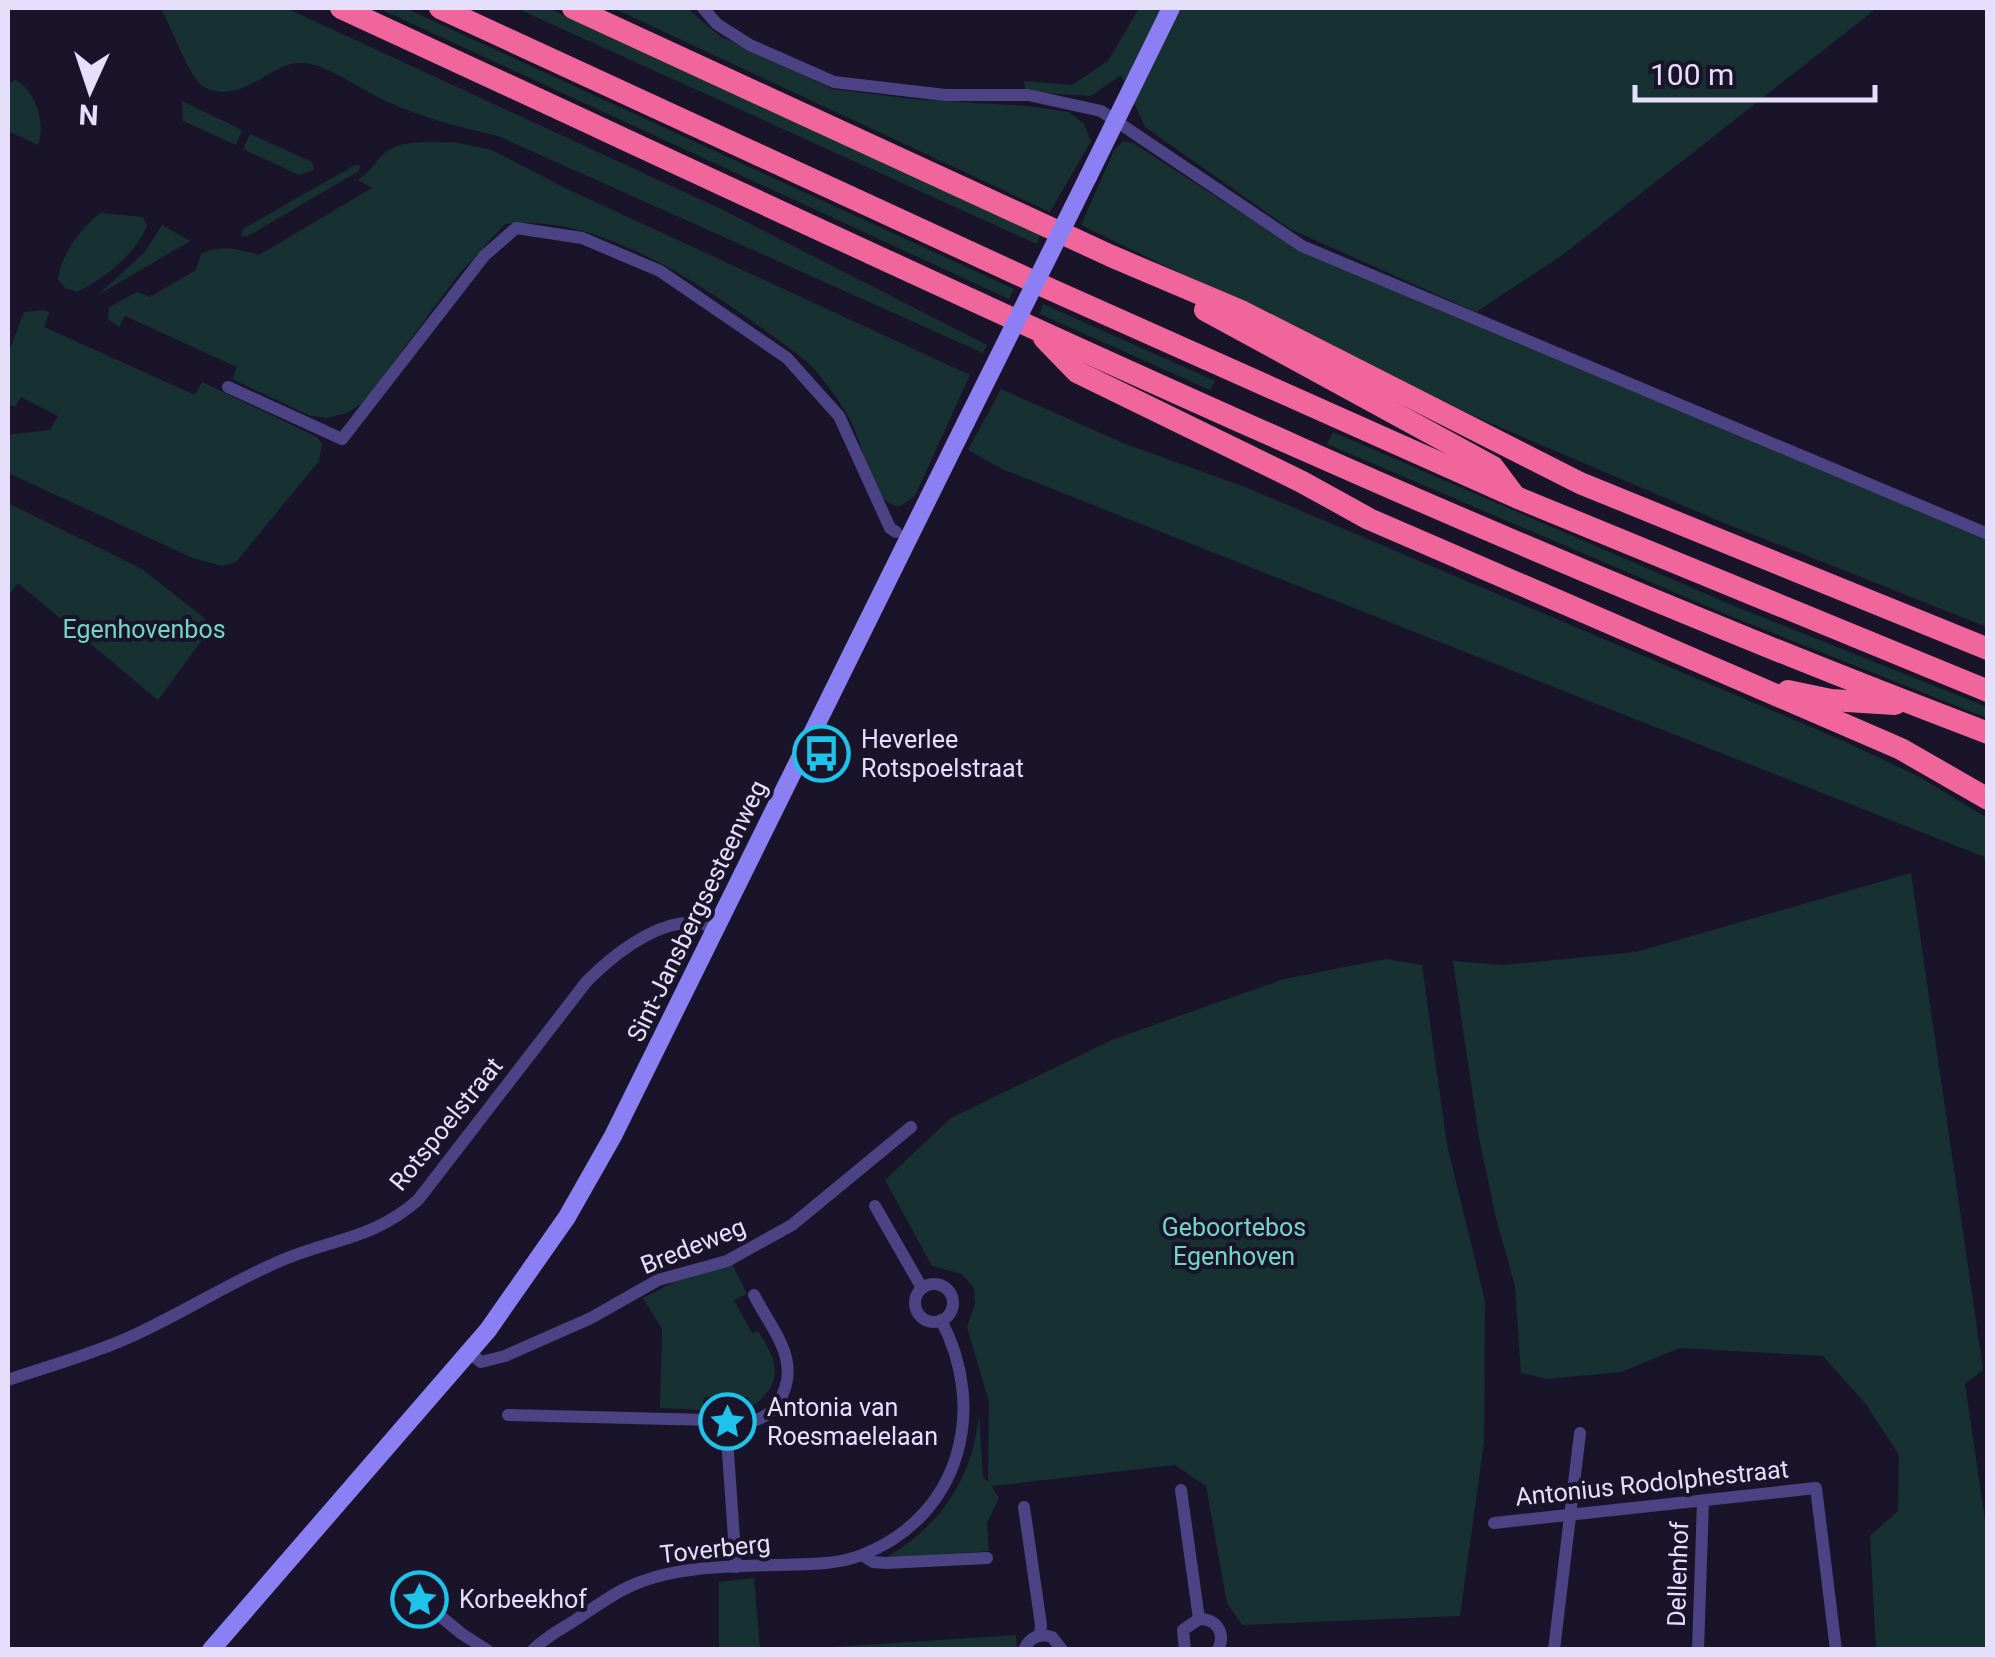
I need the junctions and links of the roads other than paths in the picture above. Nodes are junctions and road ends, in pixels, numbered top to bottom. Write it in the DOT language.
graph roads {
  1 [pos="342,8"];
  2 [pos="440,8"];
  3 [pos="573,8"];
  4 [pos="703,8"];
  5 [pos="1171,8"];
  6 [pos="1114,122"];
  7 [pos="1110,256"];
  8 [pos="1035,328"];
  9 [pos="228,387"];
  10 [pos="1516,498"];
  11 [pos="896,532"];
  12 [pos="1988,534"];
  13 [pos="1988,649"];
  14 [pos="1746,680"];
  15 [pos="1988,691"];
  16 [pos="1914,706"];
  17 [pos="1988,734"];
  18 [pos="1988,798"];
  19 [pos="716,929"];
  20 [pos="911,1127"];
  21 [pos="875,1206"];
  22 [pos="922,1288"];
  23 [pos="754,1294"];
  24 [pos="941,1320"];
  25 [pos="470,1354"];
  26 [pos="8,1380"];
  27 [pos="508,1415"];
  28 [pos="711,1420"];
  29 [pos="745,1422"];
  30 [pos="1580,1433"];
  31 [pos="727,1438"];
  32 [pos="1180,1490"];
  33 [pos="1703,1501"];
  34 [pos="1024,1506"];
  35 [pos="1570,1514"];
  36 [pos="1494,1523"];
  37 [pos="862,1555"];
  38 [pos="987,1558"];
  39 [pos="736,1566"];
  40 [pos="405,1587"];
  41 [pos="1198,1618"];
  42 [pos="1040,1635"];
  43 [pos="211,1650"];
  44 [pos="487,1650"];
  45 [pos="534,1650"];
  46 [pos="1024,1650"];
  47 [pos="1062,1650"];
  48 [pos="1185,1650"];
  49 [pos="1218,1650"];
  50 [pos="1554,1650"];
  51 [pos="1698,1650"];
  52 [pos="1836,1650"];
  1 -- 8 [label="highway"];
  2 -- 10 [label="highway"];
  3 -- 7 [label="highway"];
  4 -- 6 [label="street"];
  5 -- 6 [label="main road, Sint-Jansbergsesteenweg"];
  6 -- 12 [label="street"];
  6 -- 19 [label="main road, Sint-Jansbergsesteenweg, bridge"];
  7 -- 10 [label="highway"];
  7 -- 13 [label="highway"];
  8 -- 14 [label="highway"];
  8 -- 16 [label="highway"];
  9 -- 11 [label="street"];
  10 -- 15 [label="highway"];
  14 -- 16 [label="highway"];
  14 -- 18 [label="highway"];
  16 -- 17 [label="highway"];
  19 -- 25 [label="main road, Sint-Jansbergsesteenweg"];
  19 -- 26 [label="street, Rotspoelstraat"];
  20 -- 25 [label="street, Bredeweg"];
  21 -- 22 [label="street, Toverberg"];
  22 -- 24 [label="street, Toverberg"];
  22 -- 24 [label="street, Toverberg"];
  23 -- 29 [label="street"];
  24 -- 37 [label="street, Toverberg"];
  25 -- 43 [label="main road, Sint-Jansbergsesteenweg"];
  27 -- 28 [label="street"];
  28 -- 29 [label="street"];
  28 -- 31 [label="street"];
  29 -- 31 [label="street"];
  30 -- 35 [label="street"];
  31 -- 39 [label="street"];
  32 -- 41 [label="street"];
  33 -- 35 [label="street, Antonius Rodolphestraat"];
  33 -- 51 [label="street, Dellenhof"];
  33 -- 52 [label="street, Antonius Rodolphestraat"];
  34 -- 42 [label="street"];
  35 -- 36 [label="street, Antonius Rodolphestraat"];
  35 -- 50 [label="street"];
  37 -- 38 [label="street, Toverberg"];
  37 -- 39 [label="street, Toverberg"];
  39 -- 45 [label="street, Toverberg"];
  40 -- 44 [label="street"];
  41 -- 48 [label="street"];
  41 -- 49 [label="street"];
  42 -- 46 [label="street"];
  42 -- 47 [label="street"];
}
